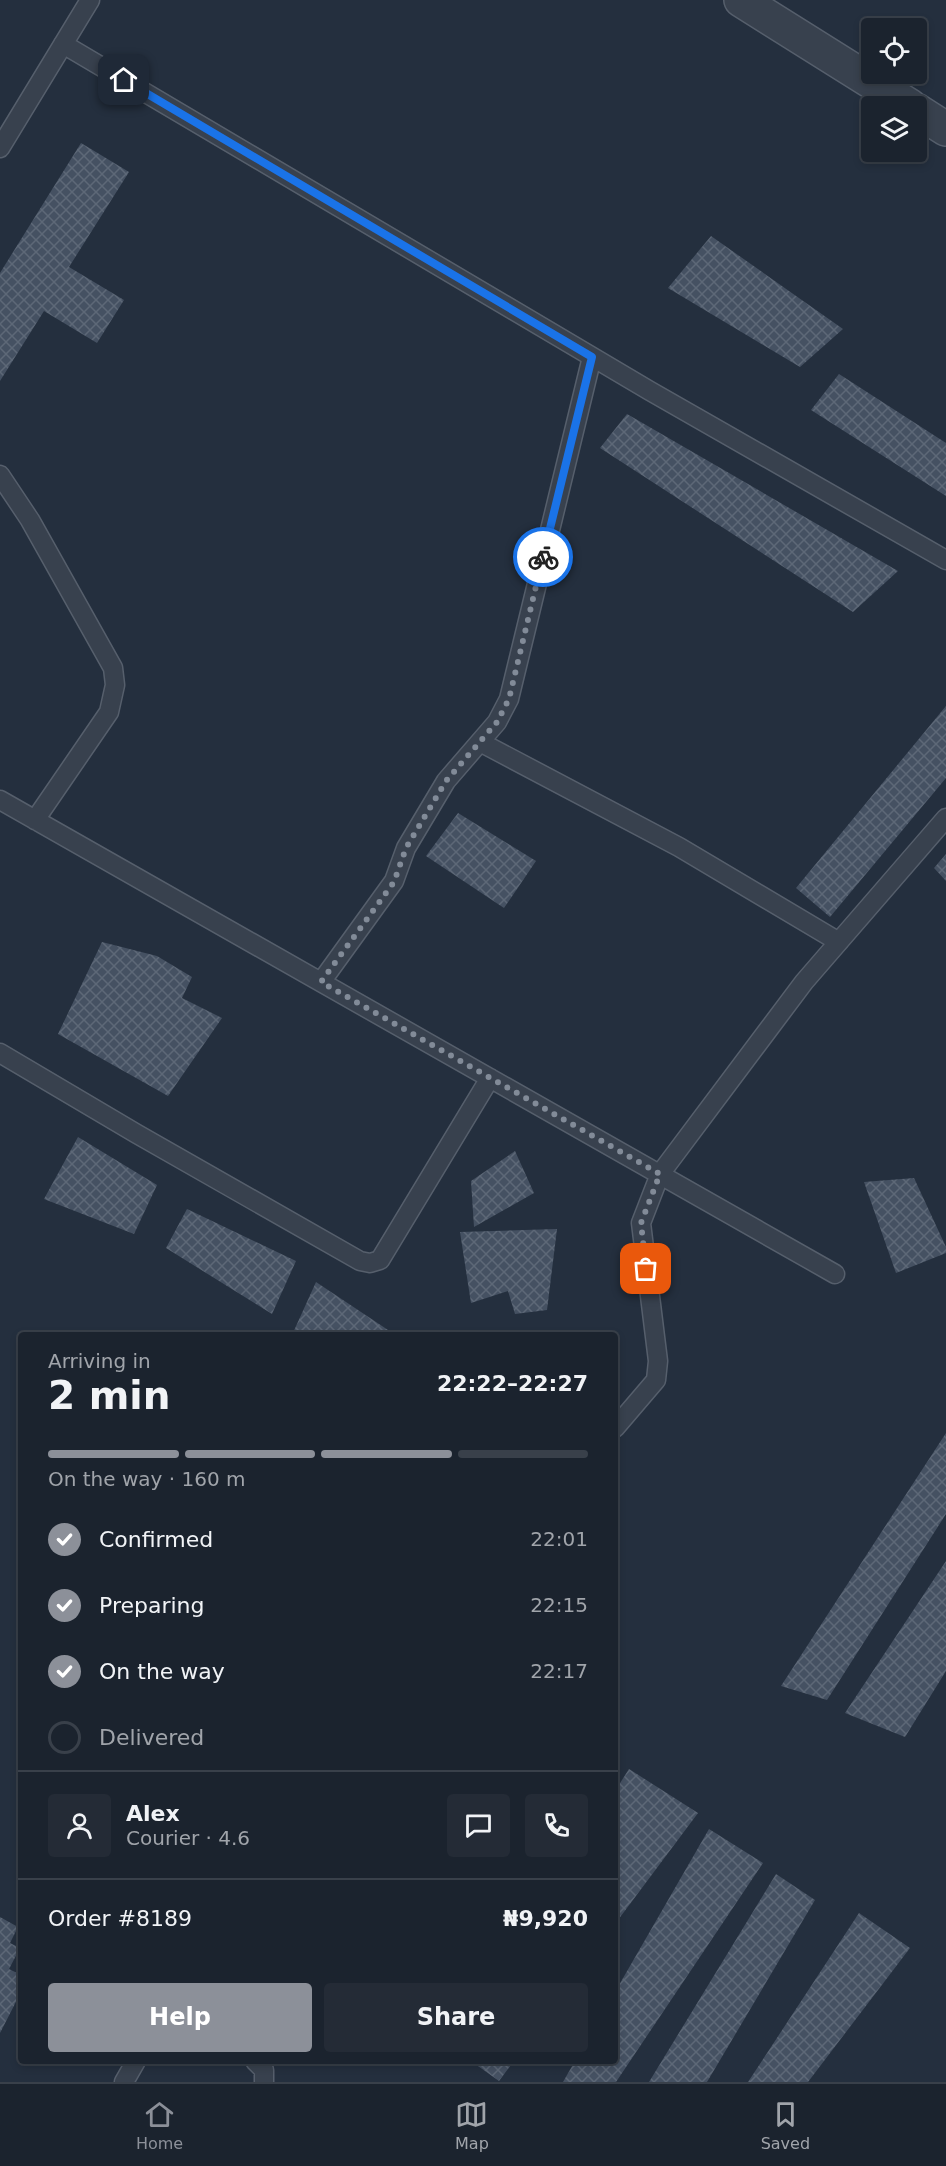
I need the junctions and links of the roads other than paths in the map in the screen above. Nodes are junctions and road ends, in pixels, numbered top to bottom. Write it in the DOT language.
graph roads {
  1 [pos="90,0"];
  2 [pos="741,0"];
  3 [pos="63,44"];
  4 [pos="894,96"];
  5 [pos="927,117"];
  6 [pos="946,129"];
  7 [pos="0,148"];
  8 [pos="592,357"];
  9 [pos="0,475"];
  10 [pos="946,560"];
  11 [pos="480,742"];
  12 [pos="0,800"];
  13 [pos="946,818"];
  14 [pos="35,820"];
  15 [pos="839,942"];
  16 [pos="321,982"];
  17 [pos="0,1053"];
  18 [pos="490,1078"];
  19 [pos="660,1174"];
  20 [pos="835,1274"];
  21 [pos="618,1424"];
  22 [pos="134,2064"];
  23 [pos="258,2064"];
  24 [pos="124,2082"];
  25 [pos="264,2082"];
  1 -- 3 [label="lane"];
  2 -- 4 [label="street"];
  3 -- 7 [label="lane"];
  3 -- 8 [label="lane"];
  5 -- 6 [label="street"];
  8 -- 10 [label="lane"];
  8 -- 11 [label="lane"];
  9 -- 14 [label="lane"];
  11 -- 15 [label="lane"];
  11 -- 16 [label="lane"];
  12 -- 14 [label="lane"];
  13 -- 15 [label="lane"];
  14 -- 16 [label="lane"];
  15 -- 19 [label="lane"];
  16 -- 18 [label="lane"];
  17 -- 18 [label="lane"];
  18 -- 19 [label="lane"];
  19 -- 20 [label="lane"];
  19 -- 21 [label="lane"];
  22 -- 24 [label="lane"];
  23 -- 25 [label="lane"];
}
